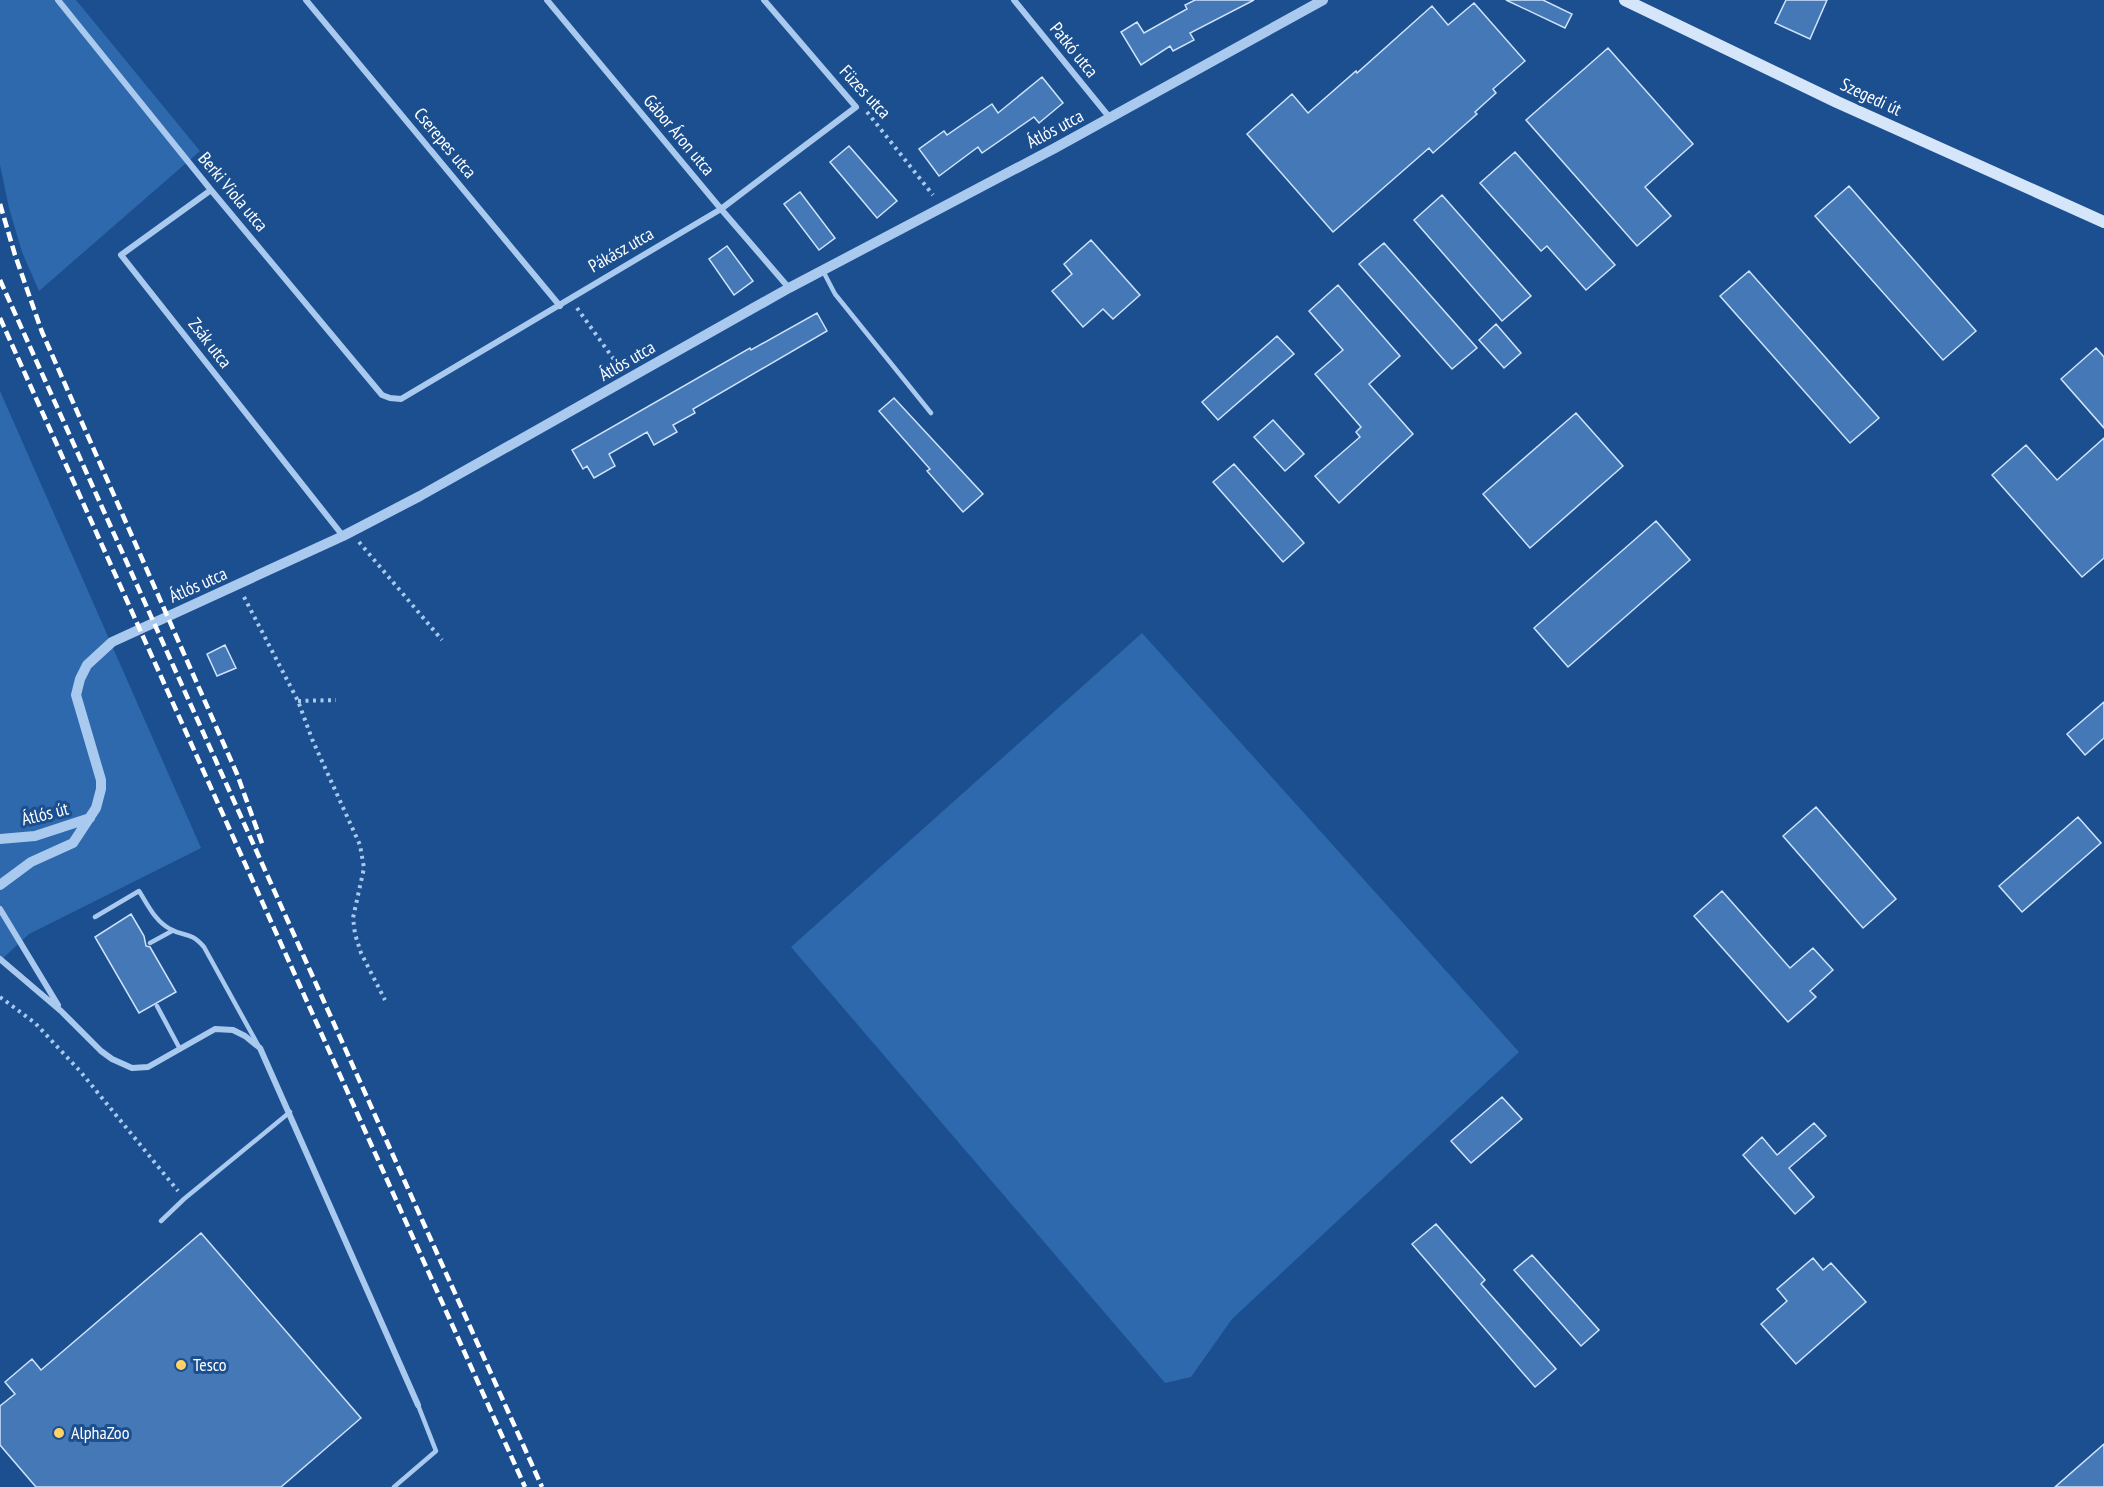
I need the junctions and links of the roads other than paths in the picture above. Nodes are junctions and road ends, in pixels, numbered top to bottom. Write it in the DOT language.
graph roads {
  1 [pos="58,0"];
  2 [pos="306,0"];
  3 [pos="547,0"];
  4 [pos="764,0"];
  5 [pos="1014,0"];
  6 [pos="1323,0"];
  7 [pos="1625,0"];
  8 [pos="856,107"];
  9 [pos="1110,118"];
  10 [pos="212,190"];
  11 [pos="721,209"];
  12 [pos="2104,222"];
  13 [pos="823,271"];
  14 [pos="789,288"];
  15 [pos="560,306"];
  16 [pos="390,398"];
  17 [pos="931,413"];
  18 [pos="347,534"];
  19 [pos="90,818"];
  20 [pos="0,839"];
  21 [pos="0,885"];
  22 [pos="0,909"];
  23 [pos="95,917"];
  24 [pos="172,931"];
  25 [pos="150,943"];
  26 [pos="0,959"];
  27 [pos="157,1006"];
  28 [pos="62,1011"];
  29 [pos="260,1048"];
  30 [pos="180,1049"];
  31 [pos="290,1112"];
  32 [pos="161,1221"];
  33 [pos="418,1405"];
  34 [pos="394,1487"];
  1 -- 10 [label="street, Berki Viola utca"];
  2 -- 15 [label="street, Cserepes utca"];
  3 -- 11 [label="street, Gábor Áron utca"];
  4 -- 8 [label="street, Füzes utca"];
  5 -- 9 [label="street, Patkó utca"];
  6 -- 9 [label="street, Átlós utca"];
  7 -- 12 [label="main road, Szegedi út"];
  8 -- 11 [label="street, Pákász utca"];
  9 -- 13 [label="street, Átlós utca"];
  10 -- 16 [label="street, Berki Viola utca"];
  10 -- 18 [label="street, Zsák utca"];
  11 -- 14 [label="street, Gábor Áron utca"];
  11 -- 15 [label="street, Pákász utca"];
  13 -- 14 [label="street, Átlós utca"];
  13 -- 17 [label="lane"];
  14 -- 18 [label="street, Átlós utca"];
  15 -- 16 [label="street, Pákász utca"];
  18 -- 19 [label="street, Átlós utca"];
  19 -- 20 [label="street, Átlós út"];
  19 -- 21 [label="street, Átlós út"];
  22 -- 28 [label="street"];
  23 -- 24 [label="lane"];
  24 -- 25 [label="lane"];
  24 -- 29 [label="lane"];
  26 -- 28 [label="street"];
  27 -- 30 [label="lane"];
  28 -- 30 [label="street"];
  29 -- 30 [label="street"];
  29 -- 31 [label="street"];
  31 -- 32 [label="lane"];
  31 -- 33 [label="street"];
  33 -- 34 [label="lane"];
}
